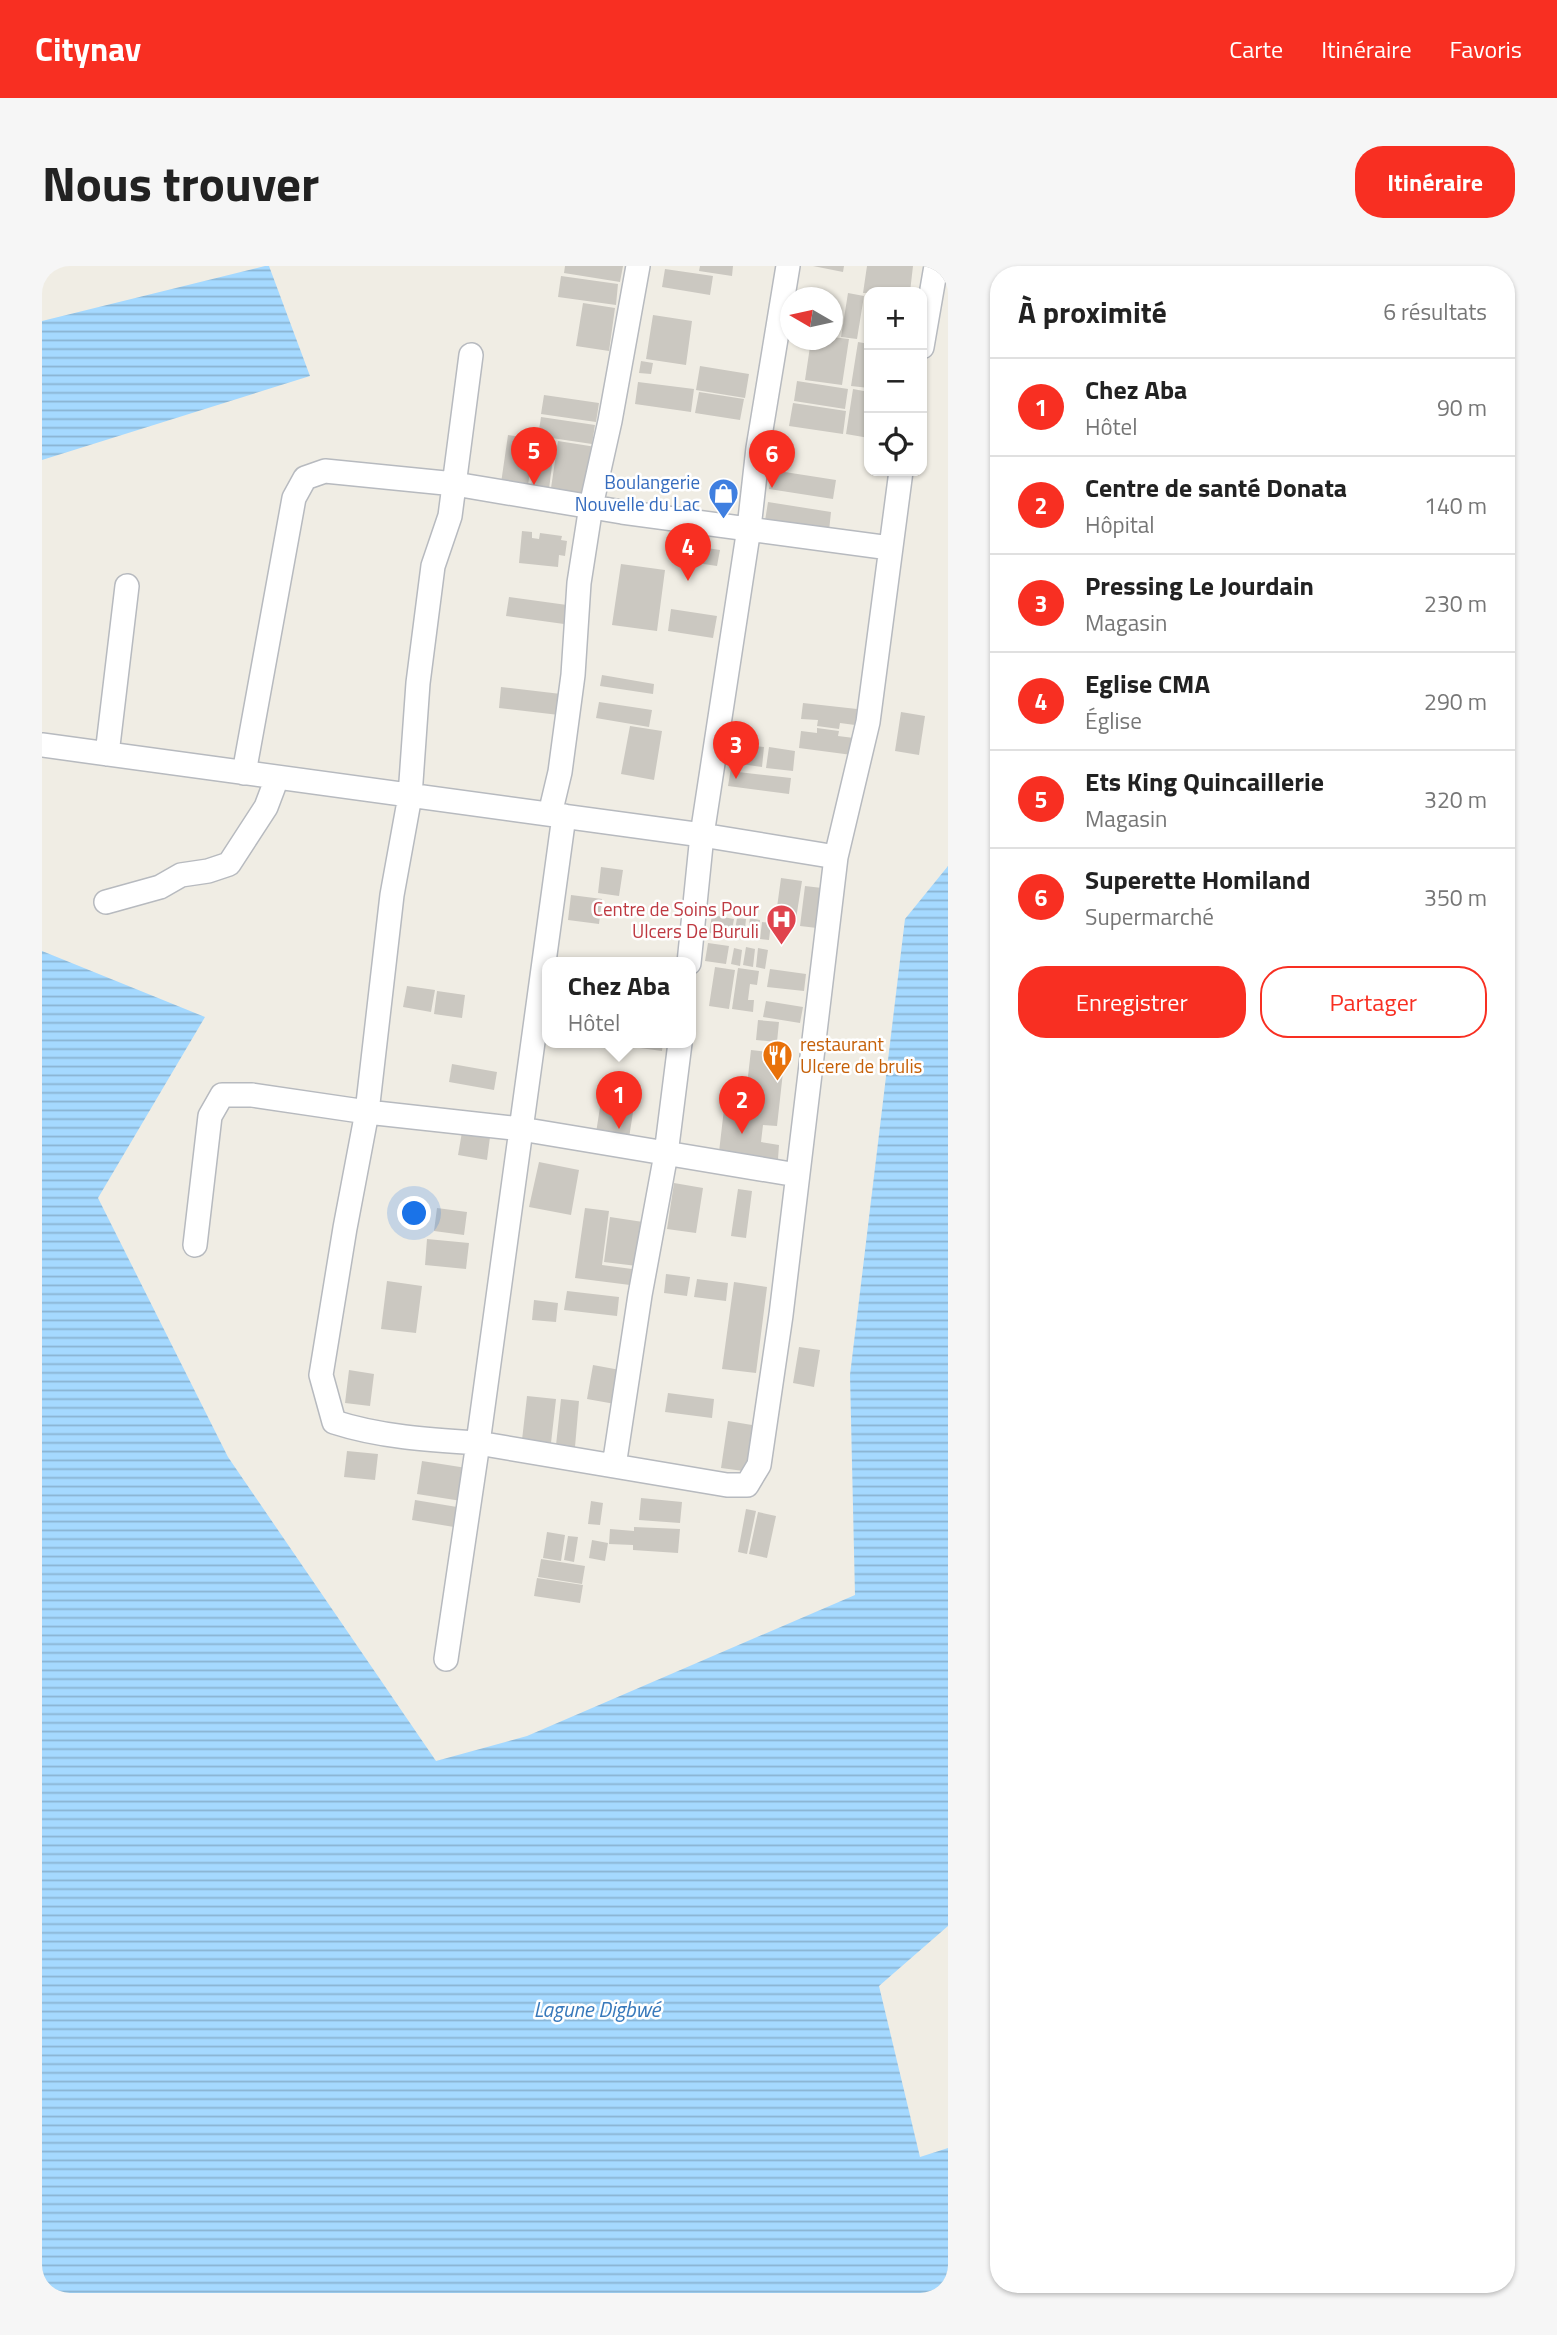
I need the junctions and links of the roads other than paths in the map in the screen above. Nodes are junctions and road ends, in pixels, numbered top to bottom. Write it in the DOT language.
graph roads {
  1 [pos="638,266"];
  2 [pos="788,266"];
  3 [pos="936,266"];
  4 [pos="927,318"];
  5 [pos="471,355"];
  6 [pos="900,476"];
  7 [pos="455,484"];
  8 [pos="592,506"];
  9 [pos="749,528"];
  10 [pos="890,548"];
  11 [pos="127,586"];
  12 [pos="42,745"];
  13 [pos="107,754"];
  14 [pos="243,773"];
  15 [pos="277,778"];
  16 [pos="410,796"];
  17 [pos="557,815"];
  18 [pos="702,835"];
  19 [pos="836,857"];
  20 [pos="106,902"];
  21 [pos="690,957"];
  22 [pos="679,1048"];
  23 [pos="367,1112"];
  24 [pos="521,1129"];
  25 [pos="666,1154"];
  26 [pos="797,1175"];
  27 [pos="195,1245"];
  28 [pos="478,1443"];
  29 [pos="614,1466"];
  30 [pos="446,1658"];
  1 -- 8 [label="street"];
  2 -- 9 [label="street"];
  3 -- 4 [label="street"];
  5 -- 7 [label="street"];
  6 -- 10 [label="street"];
  7 -- 8 [label="street"];
  7 -- 14 [label="street"];
  7 -- 16 [label="street"];
  8 -- 9 [label="street"];
  8 -- 17 [label="street"];
  9 -- 10 [label="street"];
  9 -- 18 [label="street"];
  10 -- 19 [label="street"];
  11 -- 13 [label="street"];
  12 -- 13 [label="street"];
  13 -- 14 [label="street"];
  14 -- 15 [label="street"];
  15 -- 16 [label="street"];
  15 -- 20 [label="street"];
  16 -- 17 [label="street"];
  16 -- 23 [label="street"];
  17 -- 18 [label="street"];
  17 -- 24 [label="street"];
  18 -- 19 [label="street"];
  18 -- 21 [label="street"];
  19 -- 26 [label="street"];
  22 -- 25 [label="street"];
  23 -- 24 [label="street"];
  23 -- 27 [label="street"];
  23 -- 28 [label="street"];
  24 -- 25 [label="street"];
  24 -- 28 [label="street"];
  25 -- 26 [label="street"];
  25 -- 29 [label="street"];
  26 -- 29 [label="street"];
  28 -- 29 [label="street"];
  28 -- 30 [label="street"];
}
